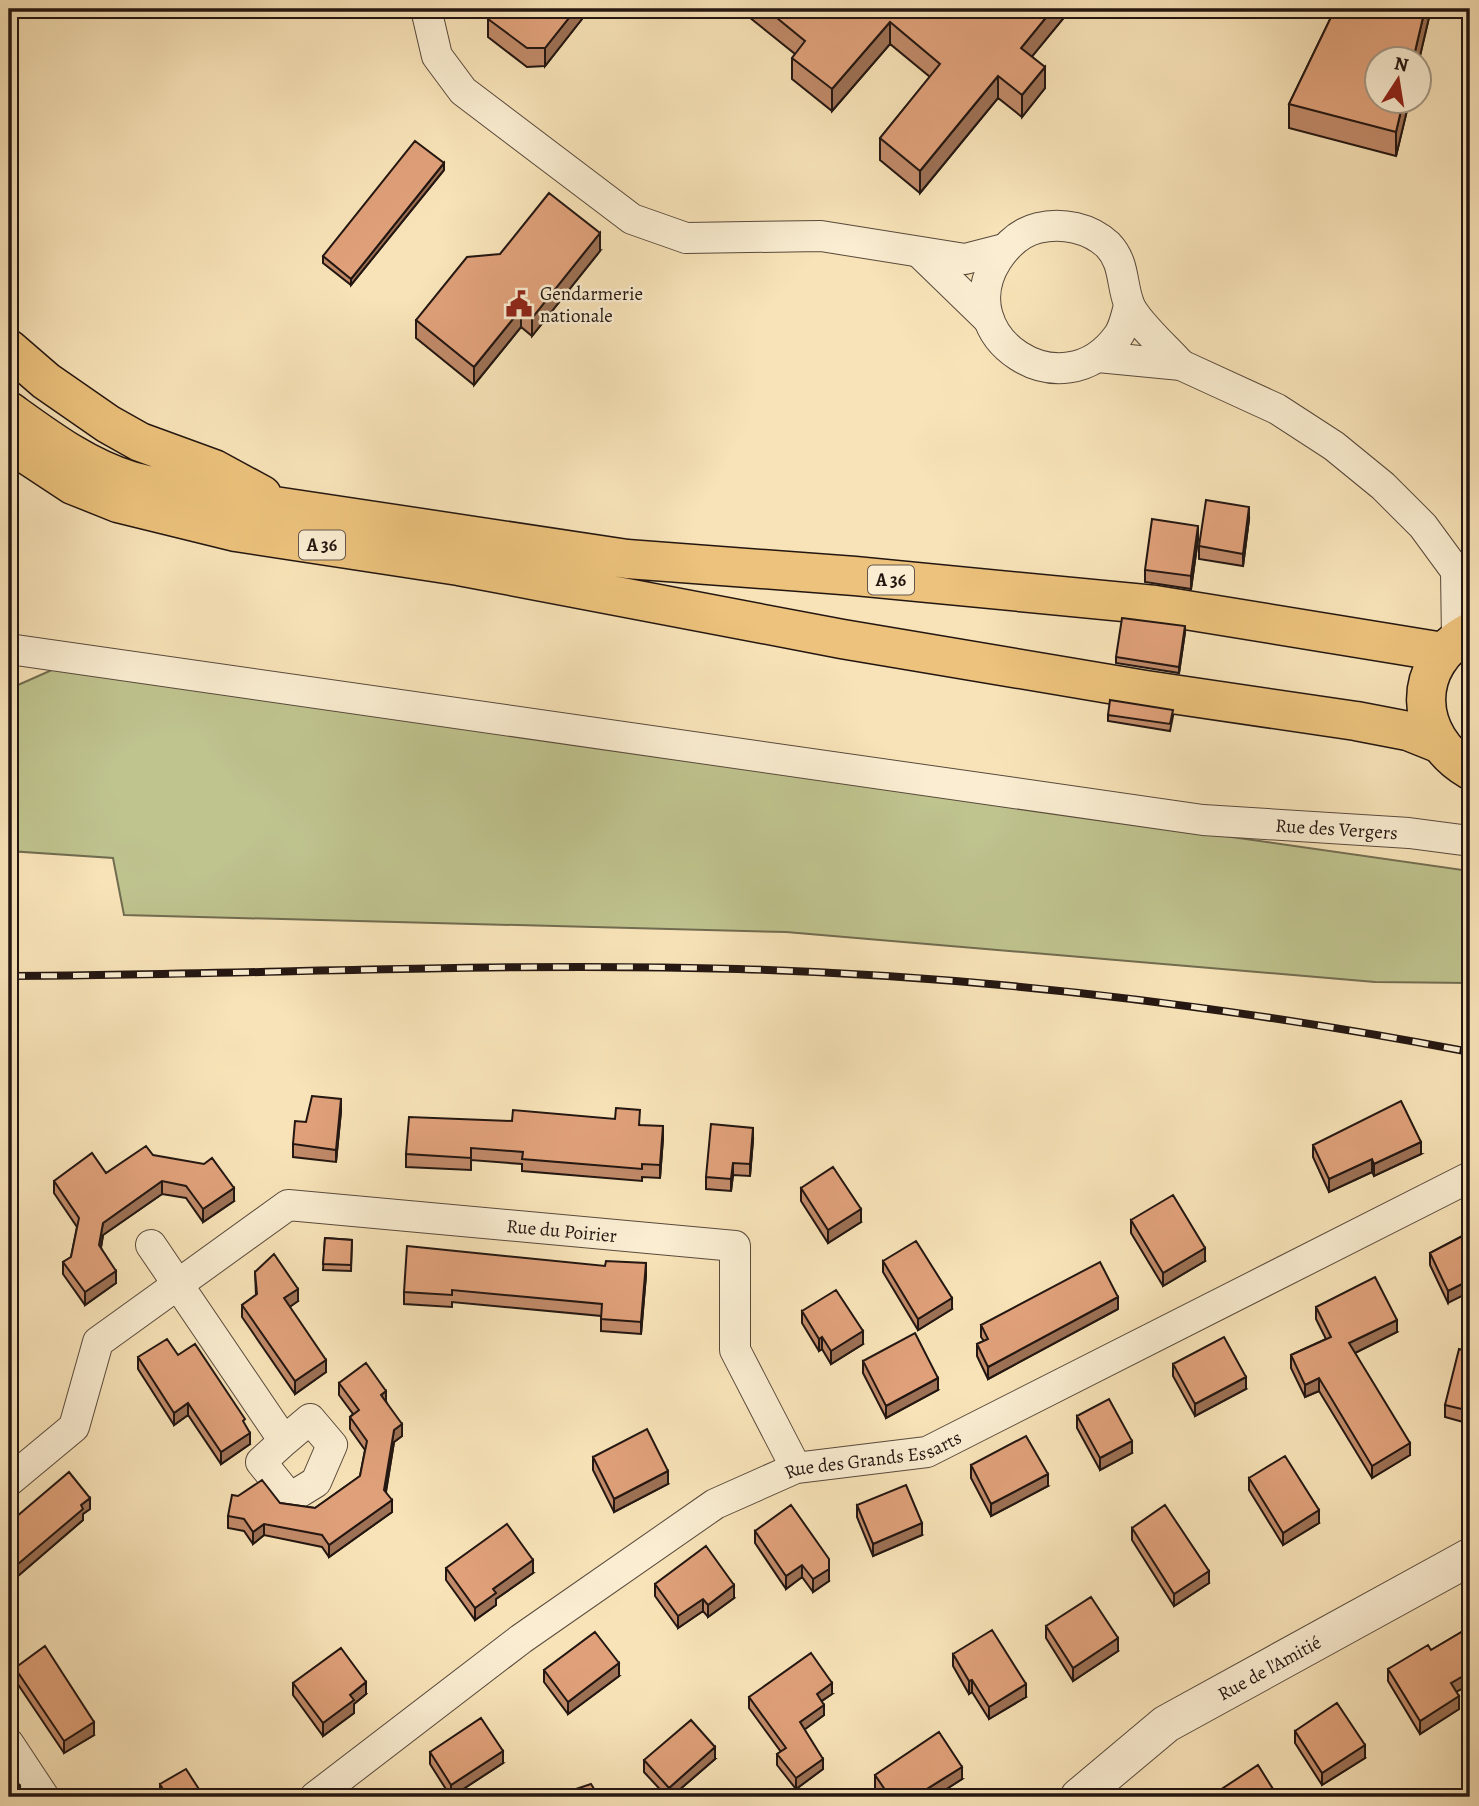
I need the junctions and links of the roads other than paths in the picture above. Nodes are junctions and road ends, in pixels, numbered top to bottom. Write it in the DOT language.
graph roads {
  1 [pos="426,9"];
  2 [pos="1004,249"];
  3 [pos="920,253"];
  4 [pos="1129,306"];
  5 [pos="989,320"];
  6 [pos="9,349"];
  7 [pos="1098,357"];
  8 [pos="1181,365"];
  9 [pos="9,411"];
  10 [pos="9,443"];
  11 [pos="282,506"];
  12 [pos="1463,577"];
  13 [pos="1457,641"];
  14 [pos="9,649"];
  15 [pos="1438,743"];
  16 [pos="1470,770"];
  17 [pos="1470,841"];
  18 [pos="1470,1177"];
  19 [pos="151,1245"];
  20 [pos="177,1284"];
  21 [pos="284,1441"];
  22 [pos="796,1468"];
  23 [pos="9,1481"];
  24 [pos="1470,1558"];
  25 [pos="9,1744"];
  26 [pos="44,1797"];
  27 [pos="315,1797"];
  28 [pos="1079,1797"];
  1 -- 3 [label="street"];
  2 -- 3 [label="street"];
  2 -- 4 [label="street"];
  2 -- 5 [label="street"];
  3 -- 5 [label="street"];
  4 -- 7 [label="street"];
  4 -- 8 [label="street"];
  5 -- 7 [label="street"];
  6 -- 11 [label="main road, A 36"];
  7 -- 8 [label="street"];
  8 -- 12 [label="street"];
  9 -- 11 [label="main road, A 36"];
  10 -- 15 [label="main road, A 36"];
  11 -- 13 [label="main road, A 36"];
  12 -- 13 [label="street"];
  13 -- 15 [label="main road, A 36"];
  14 -- 17 [label="street, Rue des Vergers"];
  15 -- 16 [label="main road, A 36"];
  18 -- 22 [label="street, Rue des Grands Essarts"];
  19 -- 20 [label="street"];
  20 -- 21 [label="street"];
  20 -- 22 [label="street, Rue du Poirier"];
  20 -- 23 [label="street, Rue du Poirier"];
  22 -- 27 [label="street, Rue des Grands Essarts"];
  24 -- 28 [label="street, Rue de l'Amitié"];
  25 -- 26 [label="street"];
}
